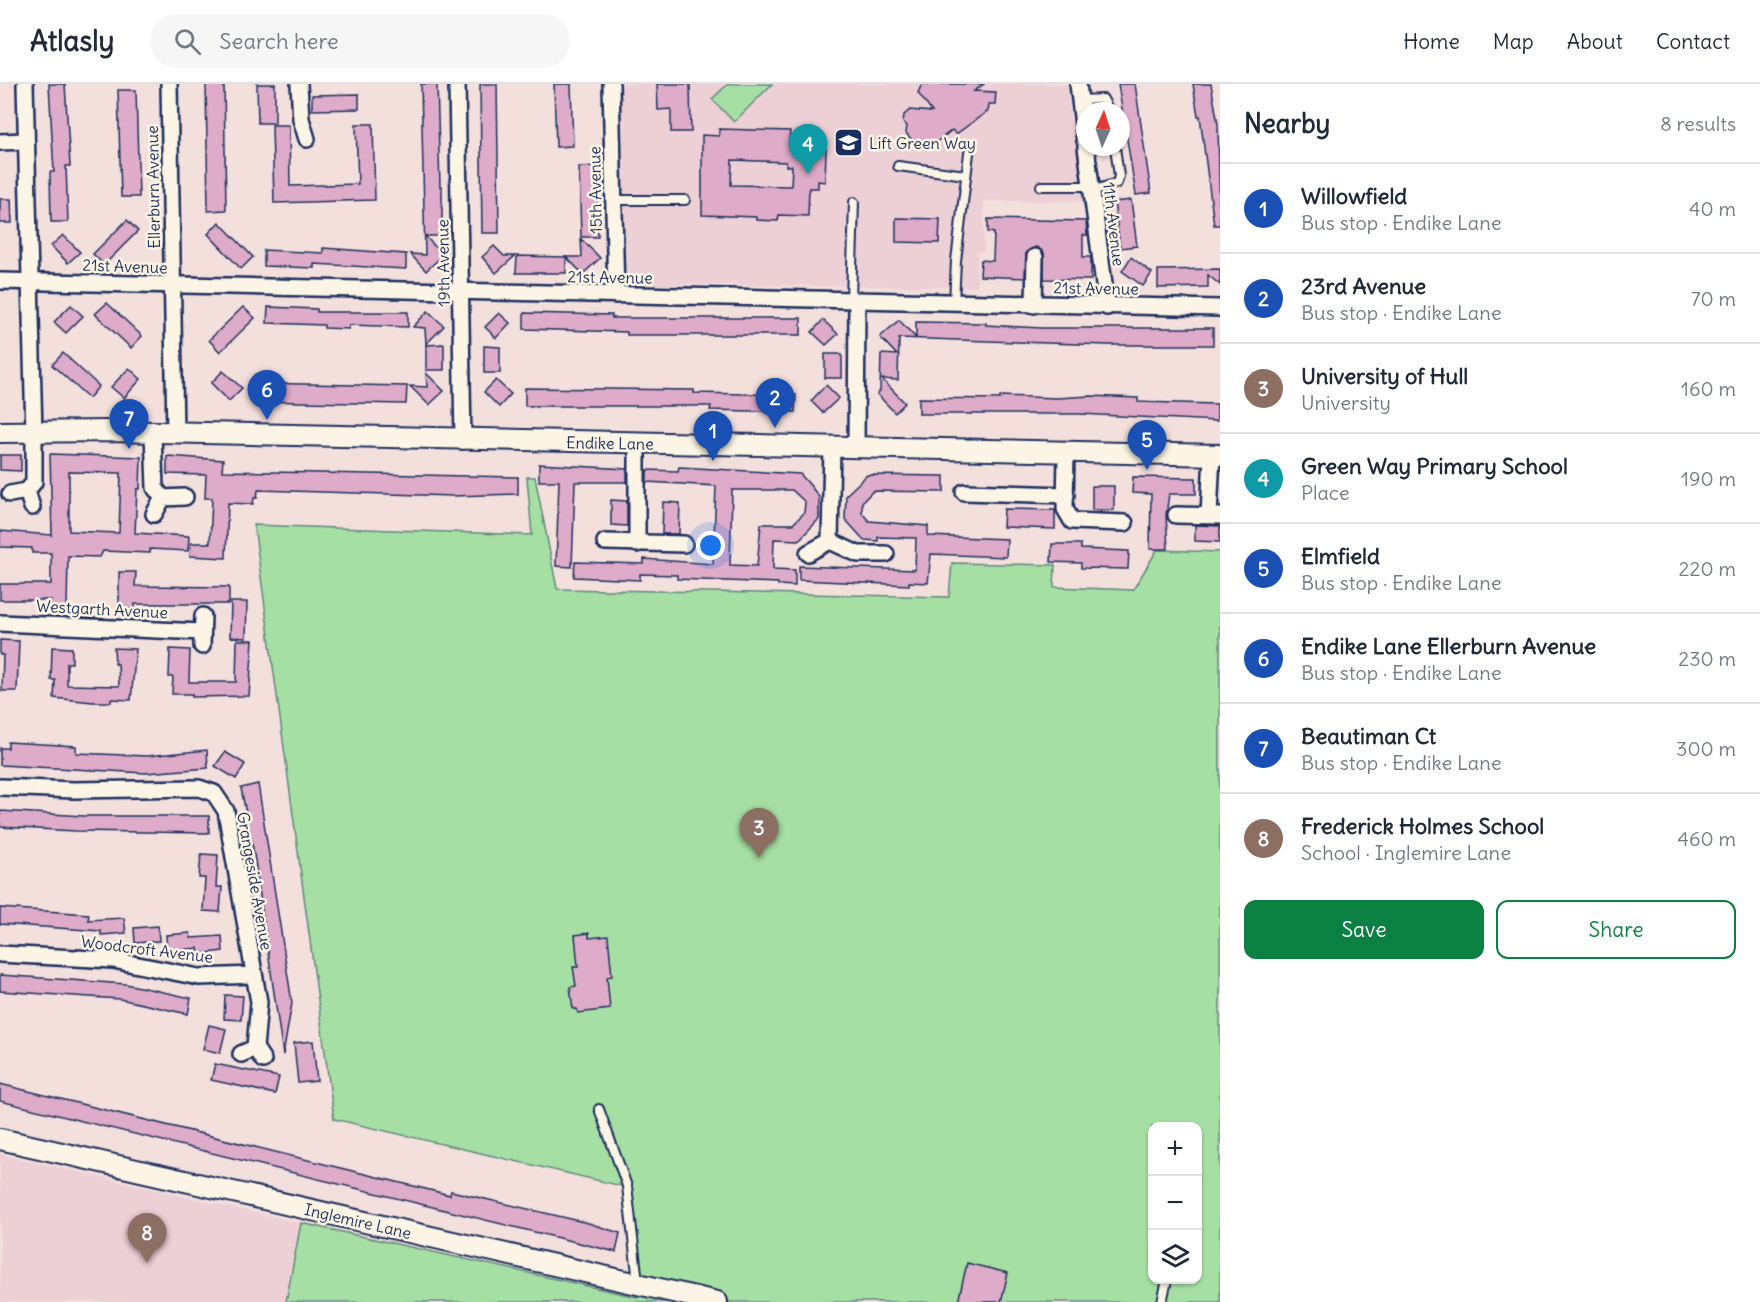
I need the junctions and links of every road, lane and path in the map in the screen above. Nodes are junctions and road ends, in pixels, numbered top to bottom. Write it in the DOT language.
graph roads {
  1 [pos="24,84"];
  2 [pos="169,84"];
  3 [pos="299,84"];
  4 [pos="457,84"];
  5 [pos="611,84"];
  6 [pos="1077,84"];
  7 [pos="1080,100"];
  8 [pos="1104,102"];
  9 [pos="307,139"];
  10 [pos="26,141"];
  11 [pos="0,142"];
  12 [pos="969,153"];
  13 [pos="1087,156"];
  14 [pos="1116,156"];
  15 [pos="898,166"];
  16 [pos="966,175"];
  17 [pos="1041,186"];
  18 [pos="1091,188"];
  19 [pos="613,200"];
  20 [pos="685,200"];
  21 [pos="854,202"];
  22 [pos="1035,257"];
  23 [pos="0,281"];
  24 [pos="28,282"];
  25 [pos="173,286"];
  26 [pos="462,292"];
  27 [pos="616,295"];
  28 [pos="854,302"];
  29 [pos="954,303"];
  30 [pos="1034,304"];
  31 [pos="1107,307"];
  32 [pos="1220,308"];
  33 [pos="0,432"];
  34 [pos="34,433"];
  35 [pos="153,433"];
  36 [pos="175,433"];
  37 [pos="463,441"];
  38 [pos="638,444"];
  39 [pos="832,448"];
  40 [pos="856,448"];
  41 [pos="1066,452"];
  42 [pos="1216,455"];
  43 [pos="27,491"];
  44 [pos="964,492"];
  45 [pos="10,494"];
  46 [pos="1065,495"];
  47 [pos="185,497"];
  48 [pos="163,498"];
  49 [pos="32,507"];
  50 [pos="154,514"];
  51 [pos="1176,515"];
  52 [pos="1215,515"];
  53 [pos="1125,523"];
  54 [pos="830,541"];
  55 [pos="605,542"];
  56 [pos="637,544"];
  57 [pos="684,544"];
  58 [pos="808,553"];
  59 [pos="886,554"];
  60 [pos="0,623"];
  61 [pos="202,631"];
  62 [pos="0,787"];
  63 [pos="0,954"];
  64 [pos="254,975"];
  65 [pos="253,1054"];
  66 [pos="599,1108"];
  67 [pos="0,1139"];
  68 [pos="638,1284"];
  69 [pos="1166,1284"];
  70 [pos="717,1302"];
  71 [pos="1161,1302"];
  1 -- 10 [label="street"];
  2 -- 25 [label="street, Ellerburn Avenue"];
  3 -- 9 [label="street"];
  4 -- 26 [label="street, 19th Avenue"];
  5 -- 19 [label="street, 15th Avenue"];
  6 -- 7 [label="street"];
  7 -- 8 [label="lane"];
  10 -- 11 [label="street"];
  10 -- 24 [label="street"];
  12 -- 16 [label="lane"];
  13 -- 18 [label="street, 11th Avenue"];
  14 -- 18 [label="lane"];
  15 -- 16 [label="lane"];
  16 -- 29 [label="lane"];
  17 -- 18 [label="lane"];
  18 -- 31 [label="street, 11th Avenue"];
  19 -- 20 [label="lane"];
  19 -- 27 [label="street, 15th Avenue"];
  21 -- 28 [label="lane"];
  22 -- 30 [label="street"];
  23 -- 24 [label="street, 21st Avenue"];
  24 -- 25 [label="street, 21st Avenue"];
  24 -- 34 [label="street"];
  25 -- 26 [label="street, 21st Avenue"];
  25 -- 36 [label="street, Ellerburn Avenue"];
  26 -- 27 [label="street, 21st Avenue"];
  26 -- 37 [label="street, 19th Avenue"];
  27 -- 28 [label="street, 21st Avenue"];
  28 -- 29 [label="street, 21st Avenue"];
  28 -- 40 [label="street"];
  29 -- 30 [label="street, 21st Avenue"];
  30 -- 31 [label="street, 21st Avenue"];
  31 -- 32 [label="street, 21st Avenue"];
  33 -- 34 [label="street, Endike Lane"];
  34 -- 35 [label="street, Endike Lane"];
  34 -- 43 [label="street"];
  35 -- 36 [label="street, Endike Lane"];
  35 -- 48 [label="street"];
  36 -- 37 [label="street, Endike Lane"];
  37 -- 38 [label="street, Endike Lane"];
  38 -- 39 [label="street, Endike Lane"];
  38 -- 56 [label="street"];
  39 -- 40 [label="street, Endike Lane"];
  39 -- 54 [label="street"];
  40 -- 41 [label="street, Endike Lane"];
  41 -- 42 [label="street, Endike Lane"];
  41 -- 46 [label="street"];
  42 -- 52 [label="street"];
  43 -- 45 [label="street"];
  43 -- 49 [label="street"];
  44 -- 46 [label="street"];
  46 -- 53 [label="street"];
  47 -- 48 [label="street"];
  48 -- 50 [label="street"];
  51 -- 52 [label="street"];
  54 -- 58 [label="street"];
  54 -- 59 [label="street"];
  55 -- 56 [label="street"];
  56 -- 57 [label="street"];
  60 -- 61 [label="street, Westgarth Avenue"];
  62 -- 64 [label="street, Grangeside Avenue"];
  63 -- 64 [label="street, Woodcroft Avenue"];
  64 -- 65 [label="street, Grangeside Avenue"];
  66 -- 68 [label="lane"];
  67 -- 68 [label="street, Inglemire Lane"];
  68 -- 70 [label="street, Inglemire Lane"];
  69 -- 71 [label="lane"];
}
